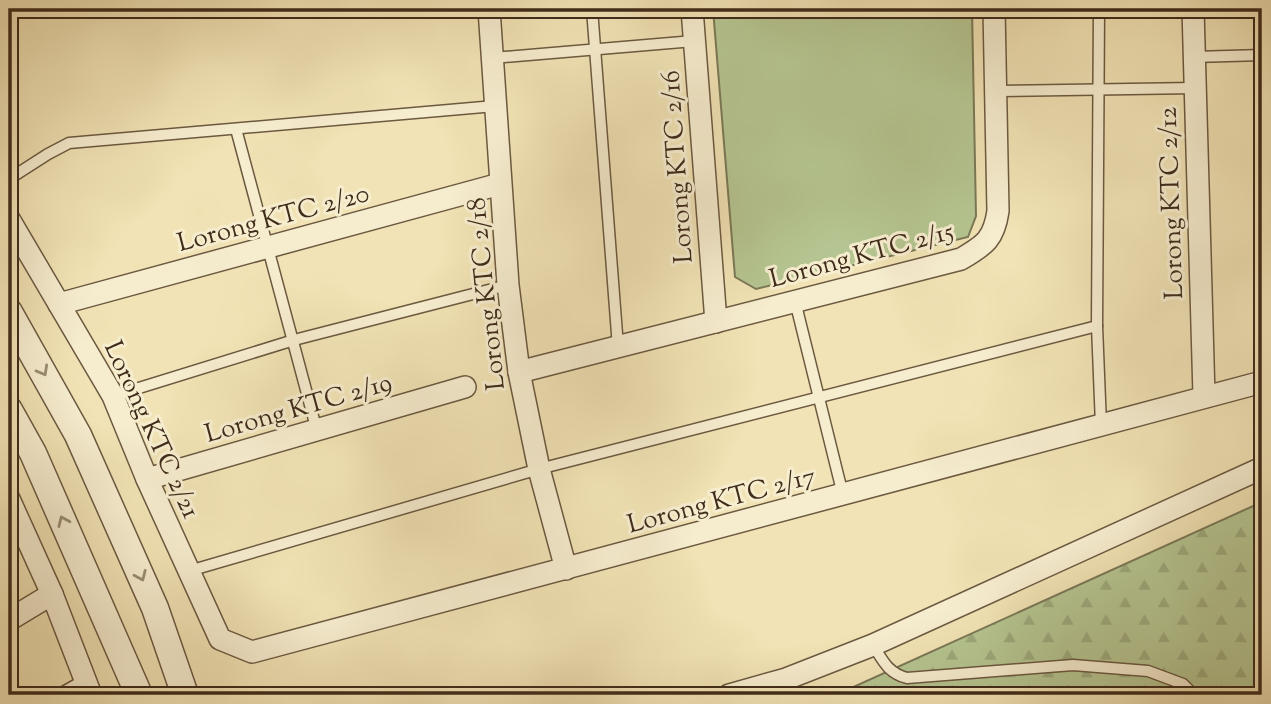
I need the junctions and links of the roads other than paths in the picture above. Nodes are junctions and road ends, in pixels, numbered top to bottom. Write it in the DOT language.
graph roads {
  1 [pos="489,9"];
  2 [pos="592,9"];
  3 [pos="692,9"];
  4 [pos="994,9"];
  5 [pos="1099,9"];
  6 [pos="1193,9"];
  7 [pos="694,41"];
  8 [pos="594,50"];
  9 [pos="1262,55"];
  10 [pos="1194,57"];
  11 [pos="492,58"];
  12 [pos="1195,88"];
  13 [pos="1100,89"];
  14 [pos="995,91"];
  15 [pos="495,106"];
  16 [pos="236,129"];
  17 [pos="9,179"];
  18 [pos="500,184"];
  19 [pos="9,219"];
  20 [pos="268,247"];
  21 [pos="508,285"];
  22 [pos="795,301"];
  23 [pos="60,304"];
  24 [pos="9,312"];
  25 [pos="716,322"];
  26 [pos="1097,326"];
  27 [pos="294,340"];
  28 [pos="618,347"];
  29 [pos="519,372"];
  30 [pos="1262,382"];
  31 [pos="465,387"];
  32 [pos="1204,396"];
  33 [pos="113,397"];
  34 [pos="819,398"];
  35 [pos="9,410"];
  36 [pos="1101,425"];
  37 [pos="317,431"];
  38 [pos="1262,468"];
  39 [pos="539,470"];
  40 [pos="147,479"];
  41 [pos="843,495"];
  42 [pos="11,512"];
  43 [pos="566,569"];
  44 [pos="189,571"];
  45 [pos="52,594"];
  46 [pos="9,620"];
  47 [pos="873,645"];
  48 [pos="251,652"];
  49 [pos="88,687"];
  50 [pos="58,695"];
  51 [pos="139,695"];
  52 [pos="185,695"];
  53 [pos="729,695"];
  54 [pos="1194,695"];
  1 -- 11 [label="street, Lorong KTC 2/18"];
  2 -- 8 [label="lane"];
  3 -- 7 [label="street, Lorong KTC 2/16"];
  4 -- 14 [label="street, Lorong KTC 2/15"];
  5 -- 13 [label="lane"];
  6 -- 10 [label="street, Lorong KTC 2/12"];
  7 -- 8 [label="lane"];
  7 -- 25 [label="street, Lorong KTC 2/16"];
  8 -- 11 [label="lane"];
  8 -- 28 [label="lane"];
  9 -- 10 [label="lane"];
  10 -- 12 [label="street, Lorong KTC 2/12"];
  11 -- 15 [label="street, Lorong KTC 2/18"];
  12 -- 13 [label="lane"];
  12 -- 32 [label="street, Lorong KTC 2/12"];
  13 -- 14 [label="lane"];
  13 -- 26 [label="lane"];
  14 -- 22 [label="street, Lorong KTC 2/15"];
  15 -- 16 [label="lane"];
  15 -- 18 [label="street, Lorong KTC 2/18"];
  16 -- 17 [label="lane"];
  16 -- 20 [label="lane"];
  18 -- 20 [label="street, Lorong KTC 2/20"];
  18 -- 21 [label="street, Lorong KTC 2/18"];
  19 -- 23 [label="street, Lorong KTC 2/21"];
  20 -- 23 [label="street, Lorong KTC 2/20"];
  20 -- 27 [label="lane"];
  21 -- 27 [label="lane"];
  21 -- 29 [label="street, Lorong KTC 2/18"];
  22 -- 25 [label="street, Lorong KTC 2/15"];
  22 -- 34 [label="lane"];
  23 -- 33 [label="street, Lorong KTC 2/21"];
  24 -- 52 [label="street, one-way"];
  25 -- 28 [label="street, Lorong KTC 2/15"];
  26 -- 34 [label="lane"];
  26 -- 36 [label="lane"];
  27 -- 33 [label="lane"];
  27 -- 37 [label="lane"];
  28 -- 29 [label="street, Lorong KTC 2/15"];
  29 -- 39 [label="street, Lorong KTC 2/18"];
  30 -- 32 [label="street, Lorong KTC 2/17"];
  31 -- 37 [label="street, Lorong KTC 2/19"];
  32 -- 36 [label="street, Lorong KTC 2/17"];
  33 -- 40 [label="street, Lorong KTC 2/21"];
  34 -- 39 [label="lane"];
  34 -- 41 [label="lane"];
  51 -- 35 [label="street, one-way"];
  36 -- 41 [label="street, Lorong KTC 2/17"];
  37 -- 40 [label="street, Lorong KTC 2/19"];
  38 -- 47 [label="street"];
  39 -- 43 [label="street, Lorong KTC 2/18"];
  39 -- 44 [label="lane"];
  40 -- 44 [label="street, Lorong KTC 2/21"];
  41 -- 43 [label="street, Lorong KTC 2/17"];
  42 -- 45 [label="street"];
  43 -- 48 [label="street, Lorong KTC 2/17"];
  44 -- 48 [label="street, Lorong KTC 2/21"];
  45 -- 46 [label="street"];
  45 -- 49 [label="street"];
  47 -- 53 [label="street"];
  47 -- 54 [label="lane"];
  49 -- 50 [label="lane"];
}
